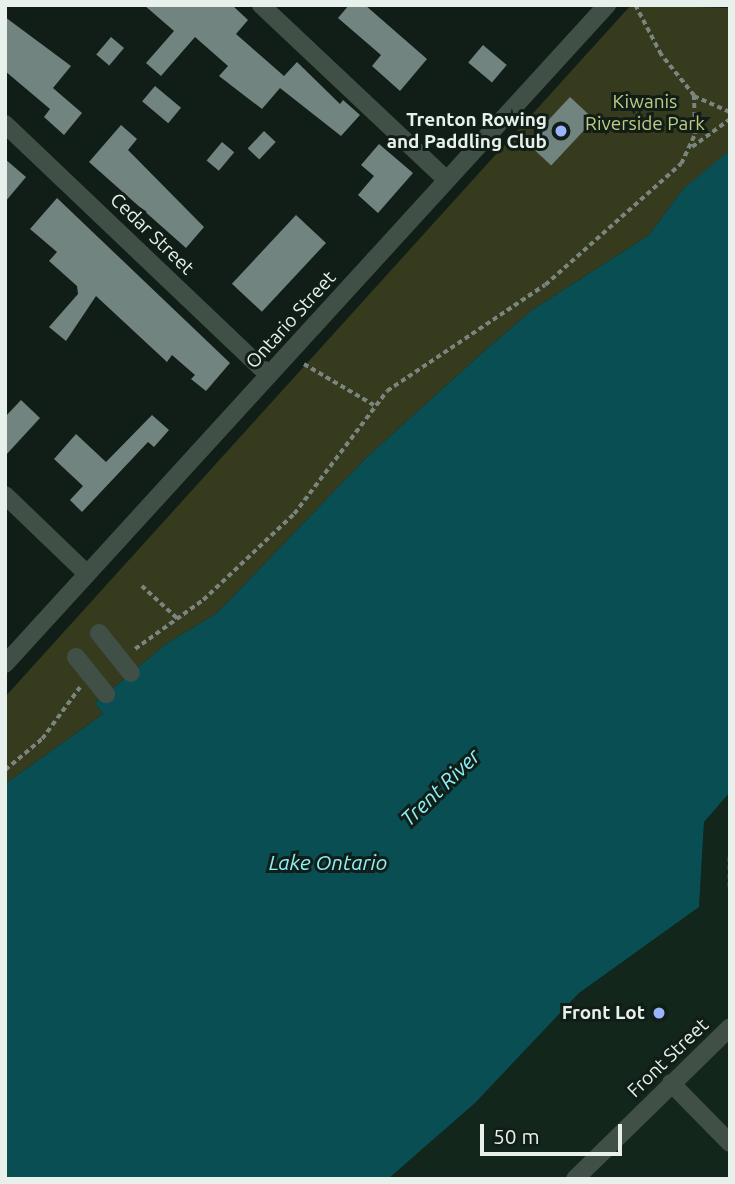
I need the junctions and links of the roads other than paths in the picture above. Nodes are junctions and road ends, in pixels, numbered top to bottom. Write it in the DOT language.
graph roads {
  1 [pos="261,5"];
  2 [pos="607,5"];
  3 [pos="5,124"];
  4 [pos="447,180"];
  5 [pos="269,375"];
  6 [pos="5,495"];
  7 [pos="87,574"];
  8 [pos="99,633"];
  9 [pos="76,657"];
  10 [pos="5,664"];
  11 [pos="126,667"];
  12 [pos="106,694"];
  13 [pos="730,1027"];
  14 [pos="671,1083"];
  15 [pos="730,1143"];
  16 [pos="575,1179"];
  1 -- 4 [label="street"];
  2 -- 4 [label="street, Ontario Street"];
  3 -- 5 [label="street, Cedar Street"];
  4 -- 5 [label="street, Ontario Street"];
  5 -- 7 [label="street, Ontario Street"];
  6 -- 7 [label="street"];
  7 -- 10 [label="street, Ontario Street"];
  8 -- 11 [label="street"];
  9 -- 12 [label="street"];
  13 -- 14 [label="street, Front Street"];
  14 -- 15 [label="street"];
  14 -- 16 [label="street, Front Street"];
}
